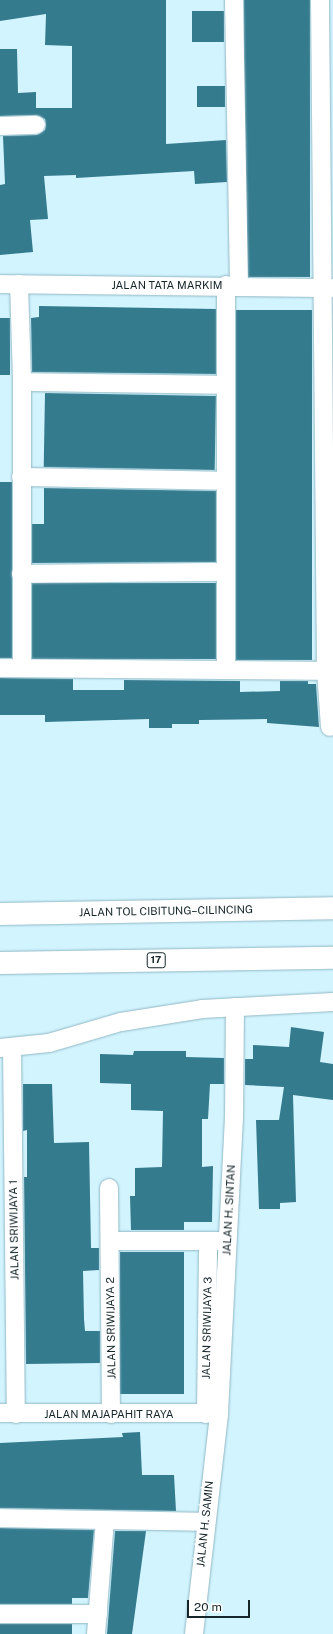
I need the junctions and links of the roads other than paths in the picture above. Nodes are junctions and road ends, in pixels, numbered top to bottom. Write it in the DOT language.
graph roads {
  1 [pos="234,0"];
  2 [pos="320,0"];
  3 [pos="36,125"];
  4 [pos="0,126"];
  5 [pos="0,284"];
  6 [pos="19,284"];
  7 [pos="232,286"];
  8 [pos="328,288"];
  9 [pos="22,382"];
  10 [pos="226,385"];
  11 [pos="21,477"];
  12 [pos="225,481"];
  13 [pos="330,571"];
  14 [pos="225,572"];
  15 [pos="21,574"];
  16 [pos="0,668"];
  17 [pos="22,668"];
  18 [pos="226,668"];
  19 [pos="329,671"];
  20 [pos="330,728"];
  21 [pos="333,908"];
  22 [pos="0,914"];
  23 [pos="323,958"];
  24 [pos="0,963"];
  25 [pos="333,1002"];
  26 [pos="235,1007"];
  27 [pos="6,1048"];
  28 [pos="109,1188"];
  29 [pos="110,1241"];
  30 [pos="208,1241"];
  31 [pos="226,1241"];
  32 [pos="8,1413"];
  33 [pos="111,1414"];
  34 [pos="212,1414"];
  35 [pos="0,1518"];
  36 [pos="105,1520"];
  37 [pos="205,1522"];
  38 [pos="0,1614"];
  39 [pos="98,1614"];
  40 [pos="96,1634"];
  41 [pos="194,1634"];
  1 -- 7 [label="street"];
  2 -- 8 [label="street"];
  3 -- 4 [label="street"];
  5 -- 6 [label="street, JALAN TATA MARKIM"];
  6 -- 7 [label="street, JALAN TATA MARKIM"];
  6 -- 9 [label="street"];
  7 -- 8 [label="street, JALAN TATA MARKIM"];
  7 -- 10 [label="street"];
  8 -- 13 [label="street"];
  9 -- 10 [label="street"];
  9 -- 11 [label="street"];
  10 -- 12 [label="street"];
  11 -- 12 [label="street"];
  11 -- 15 [label="street"];
  12 -- 14 [label="street"];
  13 -- 19 [label="street"];
  14 -- 15 [label="street"];
  14 -- 18 [label="street"];
  15 -- 17 [label="street"];
  16 -- 17 [label="street"];
  17 -- 18 [label="street"];
  18 -- 19 [label="street"];
  19 -- 20 [label="street"];
  21 -- 22 [label="highway, JALAN TOL CIBITUNG–CILINCING"];
  23 -- 24 [label="highway, 17"];
  25 -- 26 [label="street"];
  26 -- 27 [label="street"];
  26 -- 31 [label="street, JALAN H. SINTAN"];
  27 -- 32 [label="street, JALAN SRIWIJAYA 1"];
  28 -- 29 [label="street, JALAN SRIWIJAYA 2"];
  29 -- 30 [label="street"];
  29 -- 33 [label="street, JALAN SRIWIJAYA 2"];
  30 -- 31 [label="street"];
  30 -- 34 [label="street, JALAN SRIWIJAYA 3"];
  31 -- 34 [label="street, JALAN H. SINTAN"];
  32 -- 33 [label="street, JALAN MAJAPAHIT RAYA"];
  33 -- 34 [label="street, JALAN MAJAPAHIT RAYA"];
  34 -- 37 [label="street, JALAN H. SAMIN"];
  35 -- 36 [label="street"];
  36 -- 37 [label="street"];
  36 -- 39 [label="street"];
  37 -- 41 [label="street, JALAN H. SAMIN"];
  38 -- 39 [label="street"];
  39 -- 40 [label="street"];
}
